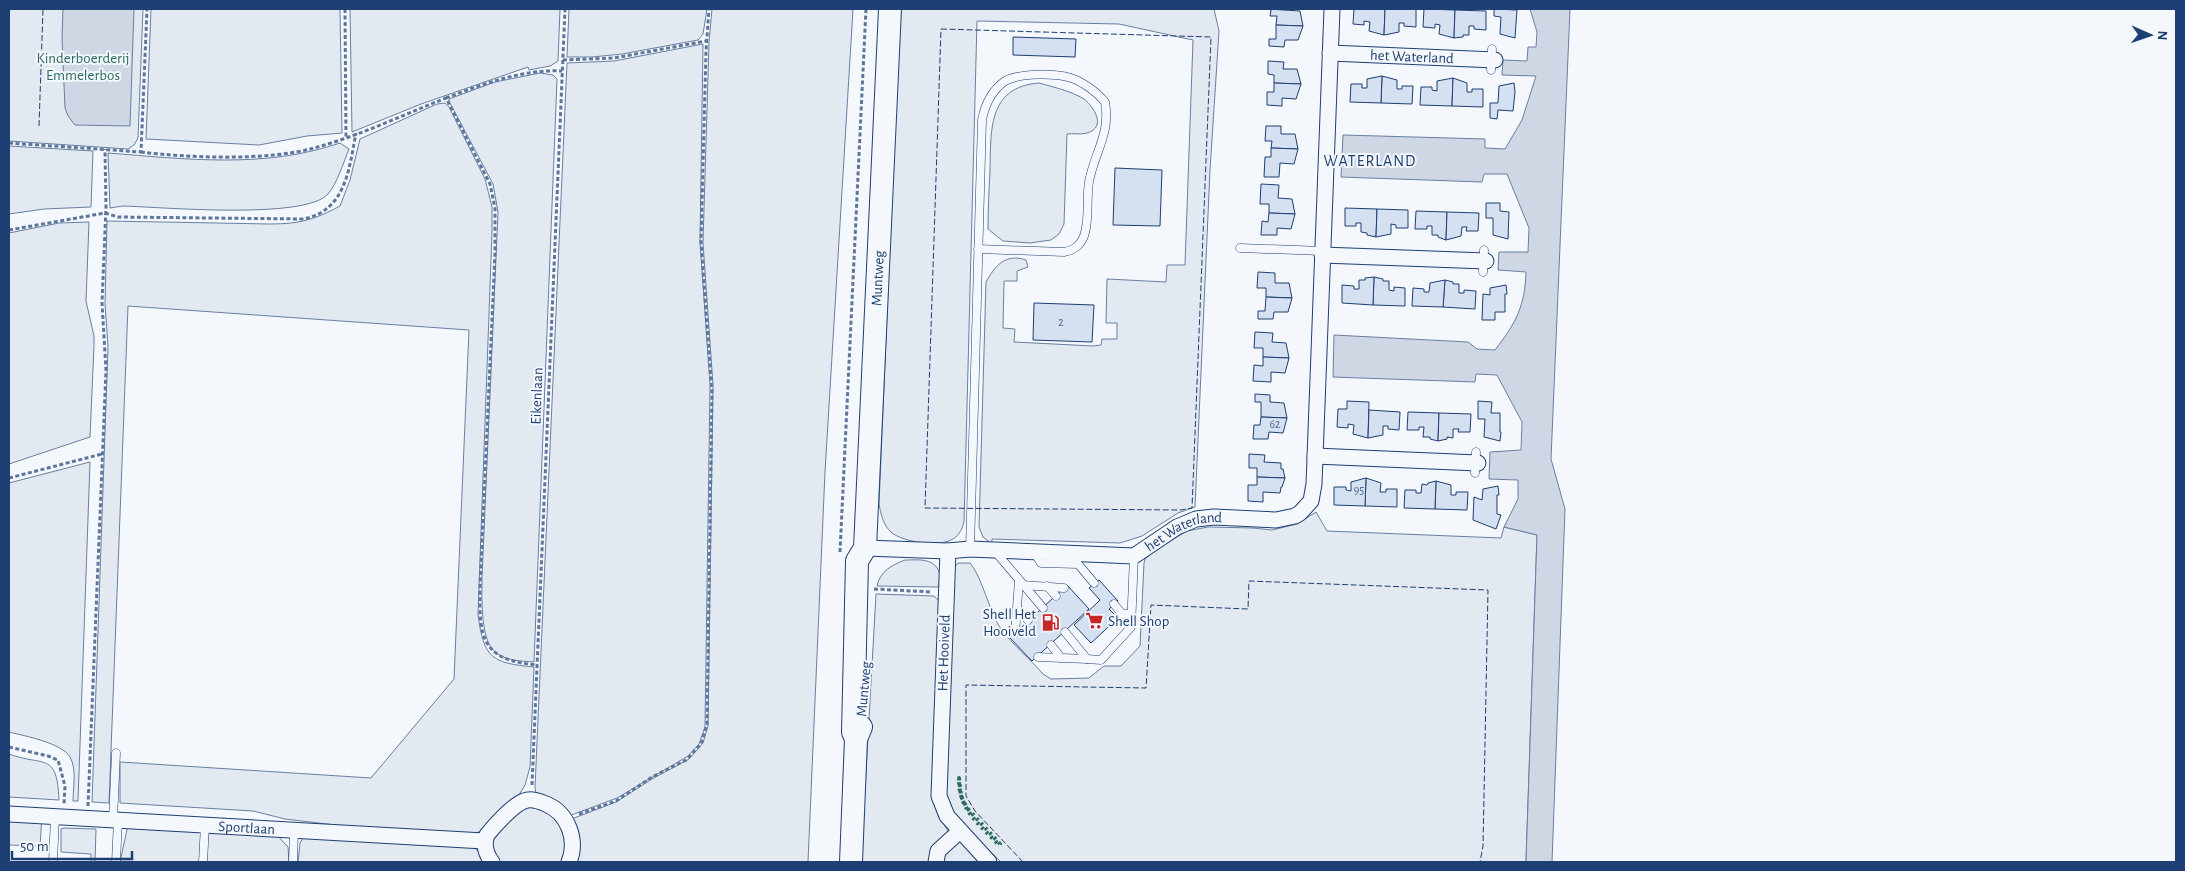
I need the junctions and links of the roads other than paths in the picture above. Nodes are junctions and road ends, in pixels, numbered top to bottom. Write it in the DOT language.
graph roads {
  1 [pos="890,9"];
  2 [pos="1332,9"];
  3 [pos="1330,53"];
  4 [pos="1492,60"];
  5 [pos="1240,248"];
  6 [pos="978,249"];
  7 [pos="1322,253"];
  8 [pos="1484,261"];
  9 [pos="1315,456"];
  10 [pos="1476,463"];
  11 [pos="865,548"];
  12 [pos="970,549"];
  13 [pos="994,550"];
  14 [pos="948,551"];
  15 [pos="1034,552"];
  16 [pos="1134,556"];
  17 [pos="1021,583"];
  18 [pos="1094,583"];
  19 [pos="1047,586"];
  20 [pos="1064,588"];
  21 [pos="1056,596"];
  22 [pos="1114,604"];
  23 [pos="1017,608"];
  24 [pos="1042,608"];
  25 [pos="1131,614"];
  26 [pos="1028,620"];
  27 [pos="1065,632"];
  28 [pos="1015,633"];
  29 [pos="1051,645"];
  30 [pos="1038,656"];
  31 [pos="1061,658"];
  32 [pos="1087,659"];
  33 [pos="116,753"];
  34 [pos="9,814"];
  35 [pos="60,817"];
  36 [pos="115,820"];
  37 [pos="205,825"];
  38 [pos="294,831"];
  39 [pos="960,831"];
  40 [pos="484,841"];
  41 [pos="53,862"];
  42 [pos="116,862"];
  43 [pos="203,862"];
  44 [pos="293,862"];
  45 [pos="492,862"];
  46 [pos="569,862"];
  47 [pos="850,862"];
  48 [pos="936,862"];
  49 [pos="989,862"];
  1 -- 11 [label="main road, Muntweg"];
  2 -- 3 [label="street, het Waterland"];
  3 -- 4 [label="street, het Waterland"];
  3 -- 7 [label="street, het Waterland"];
  5 -- 7 [label="lane"];
  6 -- 6 [label="lane"];
  6 -- 12 [label="lane"];
  7 -- 8 [label="street"];
  7 -- 9 [label="street, het Waterland"];
  9 -- 10 [label="street"];
  9 -- 16 [label="street, het Waterland"];
  11 -- 14 [label="street"];
  11 -- 47 [label="main road, Muntweg"];
  12 -- 13 [label="street, het Waterland"];
  12 -- 14 [label="street, het Waterland"];
  13 -- 15 [label="street, het Waterland"];
  13 -- 17 [label="lane"];
  14 -- 39 [label="street, Het Hooiveld"];
  15 -- 16 [label="street, het Waterland"];
  15 -- 18 [label="lane"];
  16 -- 25 [label="lane"];
  17 -- 19 [label="lane"];
  17 -- 23 [label="lane"];
  17 -- 24 [label="lane"];
  19 -- 20 [label="lane"];
  19 -- 21 [label="lane"];
  22 -- 25 [label="lane"];
  23 -- 26 [label="lane"];
  23 -- 28 [label="lane"];
  25 -- 32 [label="lane"];
  27 -- 32 [label="lane"];
  29 -- 31 [label="lane"];
  30 -- 31 [label="lane"];
  31 -- 32 [label="lane"];
  33 -- 36 [label="lane"];
  34 -- 35 [label="street, Sportlaan"];
  35 -- 36 [label="street, Sportlaan"];
  35 -- 41 [label="lane"];
  36 -- 37 [label="street, Sportlaan"];
  36 -- 42 [label="lane"];
  37 -- 38 [label="street, Sportlaan"];
  37 -- 43 [label="lane"];
  38 -- 40 [label="street, Sportlaan"];
  38 -- 44 [label="lane"];
  39 -- 48 [label="street"];
  39 -- 49 [label="street, Het Hooiveld"];
  40 -- 45 [label="street"];
  40 -- 46 [label="street"];
}
